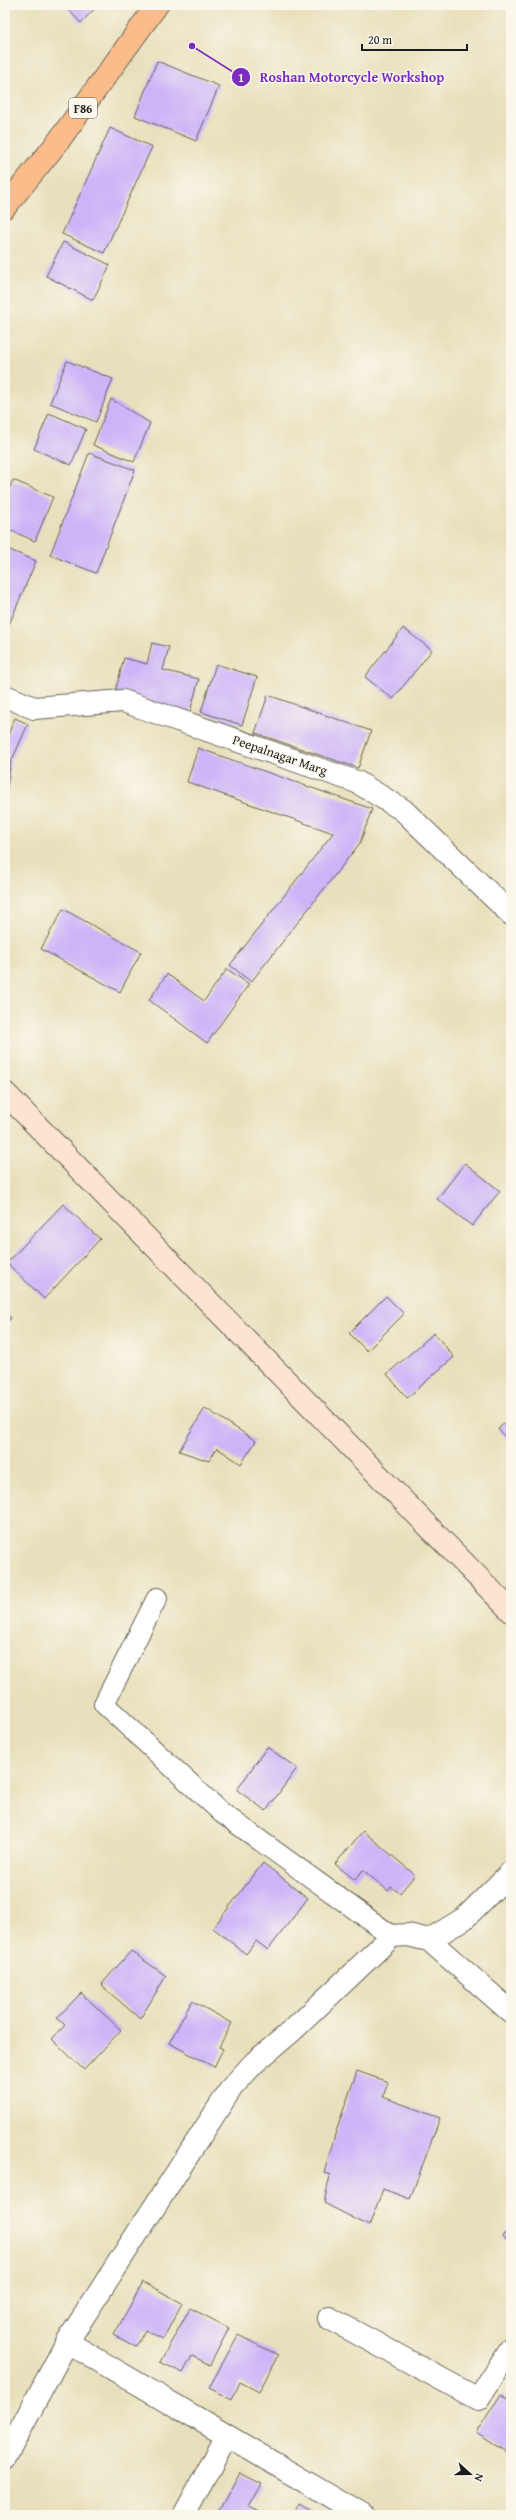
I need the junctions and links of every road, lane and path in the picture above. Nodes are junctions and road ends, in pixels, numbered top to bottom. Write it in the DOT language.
graph roads {
  1 [pos="157,5"];
  2 [pos="5,207"];
  3 [pos="5,696"];
  4 [pos="511,914"];
  5 [pos="5,1093"];
  6 [pos="157,1598"];
  7 [pos="511,1611"];
  8 [pos="511,1872"];
  9 [pos="392,1936"];
  10 [pos="429,1940"];
  11 [pos="511,2012"];
  12 [pos="329,2318"];
  13 [pos="67,2342"];
  14 [pos="508,2356"];
  15 [pos="227,2436"];
  16 [pos="5,2458"];
  17 [pos="184,2515"];
  18 [pos="362,2515"];
  1 -- 2 [label="main road, F86"];
  3 -- 4 [label="street, Peepalnagar Marg"];
  5 -- 7 [label="main road"];
  6 -- 9 [label="lane"];
  8 -- 10 [label="street"];
  9 -- 10 [label="street"];
  9 -- 13 [label="street"];
  10 -- 11 [label="street"];
  12 -- 14 [label="street"];
  13 -- 15 [label="street"];
  13 -- 16 [label="street"];
  15 -- 17 [label="street"];
  15 -- 18 [label="street"];
}
